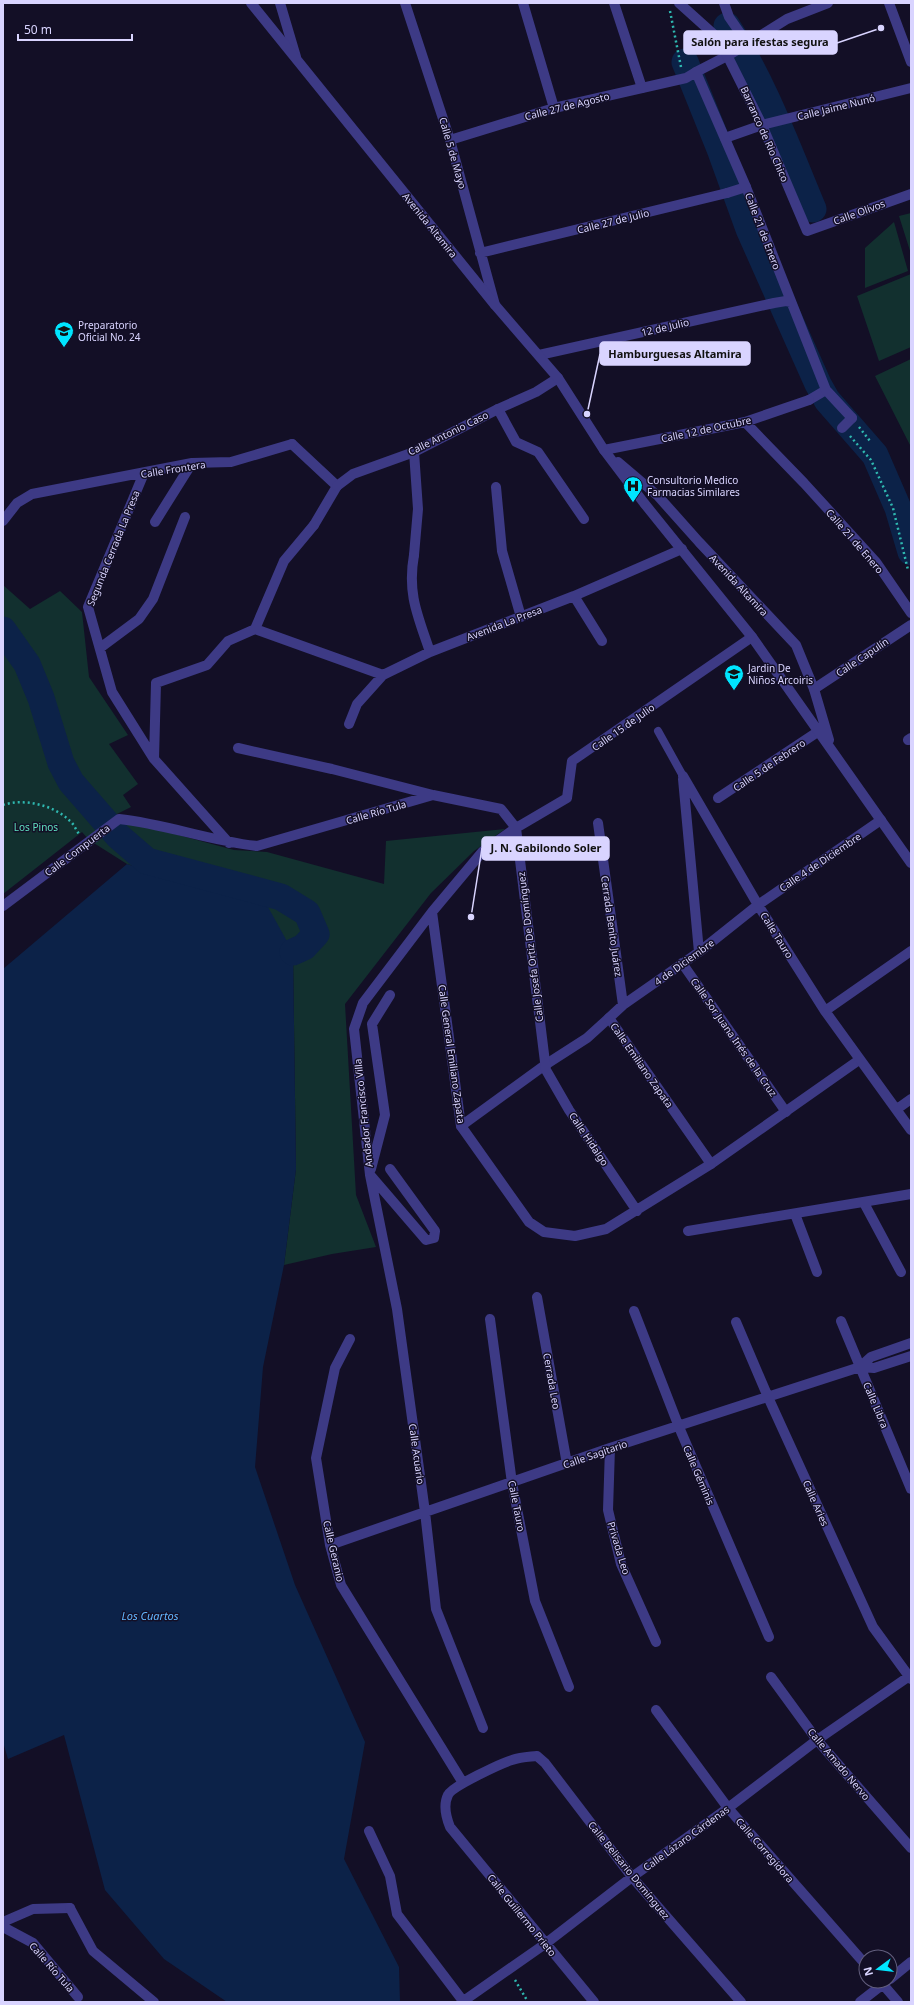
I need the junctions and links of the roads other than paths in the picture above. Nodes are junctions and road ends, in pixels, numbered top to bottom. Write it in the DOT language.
graph roads {
  1 [pos="251,3"];
  2 [pos="280,3"];
  3 [pos="405,3"];
  4 [pos="523,3"];
  5 [pos="614,3"];
  6 [pos="679,3"];
  7 [pos="724,3"];
  8 [pos="828,3"];
  9 [pos="889,3"];
  10 [pos="746,44"];
  11 [pos="732,54"];
  12 [pos="296,57"];
  13 [pos="911,62"];
  14 [pos="696,72"];
  15 [pos="642,88"];
  16 [pos="911,88"];
  17 [pos="554,108"];
  18 [pos="766,124"];
  19 [pos="724,138"];
  20 [pos="450,140"];
  21 [pos="746,187"];
  22 [pos="911,194"];
  23 [pos="807,231"];
  24 [pos="480,253"];
  25 [pos="788,301"];
  26 [pos="495,305"];
  27 [pos="539,355"];
  28 [pos="558,378"];
  29 [pos="826,390"];
  30 [pos="498,409"];
  31 [pos="745,422"];
  32 [pos="842,428"];
  33 [pos="604,450"];
  34 [pos="414,452"];
  35 [pos="192,463"];
  36 [pos="144,474"];
  37 [pos="337,486"];
  38 [pos="496,487"];
  39 [pos="185,517"];
  40 [pos="584,519"];
  41 [pos="3,521"];
  42 [pos="155,522"];
  43 [pos="682,549"];
  44 [pos="574,596"];
  45 [pos="911,613"];
  46 [pos="521,617"];
  47 [pos="911,625"];
  48 [pos="255,629"];
  49 [pos="752,637"];
  50 [pos="602,641"];
  51 [pos="100,648"];
  52 [pos="430,652"];
  53 [pos="384,675"];
  54 [pos="814,689"];
  55 [pos="349,724"];
  56 [pos="658,731"];
  57 [pos="819,731"];
  58 [pos="830,747"];
  59 [pos="238,748"];
  60 [pos="154,759"];
  61 [pos="683,776"];
  62 [pos="433,795"];
  63 [pos="718,798"];
  64 [pos="881,820"];
  65 [pos="598,823"];
  66 [pos="516,828"];
  67 [pos="229,843"];
  68 [pos="911,863"];
  69 [pos="758,905"];
  70 [pos="3,906"];
  71 [pos="432,912"];
  72 [pos="911,950"];
  73 [pos="699,952"];
  74 [pos="682,963"];
  75 [pos="390,995"];
  76 [pos="623,1005"];
  77 [pos="825,1011"];
  78 [pos="609,1018"];
  79 [pos="859,1060"];
  80 [pos="545,1065"];
  81 [pos="911,1099"];
  82 [pos="897,1109"];
  83 [pos="786,1112"];
  84 [pos="461,1126"];
  85 [pos="911,1130"];
  86 [pos="711,1164"];
  87 [pos="390,1169"];
  88 [pos="370,1175"];
  89 [pos="911,1194"];
  90 [pos="864,1203"];
  91 [pos="637,1211"];
  92 [pos="795,1214"];
  93 [pos="688,1231"];
  94 [pos="817,1272"];
  95 [pos="901,1272"];
  96 [pos="537,1298"];
  97 [pos="634,1310"];
  98 [pos="490,1319"];
  99 [pos="841,1321"];
  100 [pos="736,1322"];
  101 [pos="350,1339"];
  102 [pos="911,1343"];
  103 [pos="911,1356"];
  104 [pos="860,1367"];
  105 [pos="768,1398"];
  106 [pos="679,1427"];
  107 [pos="610,1448"];
  108 [pos="567,1464"];
  109 [pos="512,1483"];
  110 [pos="911,1489"];
  111 [pos="425,1512"];
  112 [pos="330,1545"];
  113 [pos="769,1637"];
  114 [pos="656,1642"];
  115 [pos="771,1677"];
  116 [pos="910,1677"];
  117 [pos="569,1687"];
  118 [pos="656,1710"];
  119 [pos="483,1728"];
  120 [pos="817,1740"];
  121 [pos="463,1783"];
  122 [pos="728,1808"];
  123 [pos="450,1827"];
  124 [pos="369,1831"];
  125 [pos="911,1848"];
  126 [pos="632,1877"];
  127 [pos="3,1922"];
  128 [pos="3,1927"];
  129 [pos="545,1944"];
  130 [pos="858,1956"];
  131 [pos="911,1962"];
  132 [pos="898,1972"];
  133 [pos="875,1989"];
  134 [pos="890,1989"];
  135 [pos="78,1997"];
  136 [pos="154,2002"];
  137 [pos="462,2002"];
  138 [pos="594,2002"];
  139 [pos="741,2002"];
  140 [pos="860,2002"];
  141 [pos="898,2002"];
  1 -- 12 [label="street, Avenida Altamira"];
  2 -- 12 [label="street"];
  3 -- 20 [label="street, Calle 5 de Mayo"];
  4 -- 17 [label="street"];
  5 -- 15 [label="street"];
  6 -- 11 [label="street, Barranco de Rio Chico"];
  7 -- 10 [label="street"];
  8 -- 10 [label="street, Calle 27 de Agosto"];
  9 -- 13 [label="street"];
  10 -- 11 [label="street, Calle 27 de Agosto"];
  11 -- 14 [label="street, Calle 27 de Agosto"];
  11 -- 18 [label="street, Barranco de Rio Chico"];
  12 -- 26 [label="street, Avenida Altamira"];
  14 -- 15 [label="street, Calle 27 de Agosto"];
  14 -- 19 [label="street, Calle 21 de Enero"];
  15 -- 17 [label="street, Calle 27 de Agosto"];
  16 -- 18 [label="street, Calle Jaime Nunó"];
  17 -- 20 [label="street, Calle 27 de Agosto"];
  18 -- 19 [label="street, Calle Jaime Nunó"];
  18 -- 23 [label="street, Barranco de Rio Chico"];
  19 -- 21 [label="street, Calle 21 de Enero"];
  20 -- 24 [label="street, Calle 5 de Mayo"];
  21 -- 24 [label="street, Calle 27 de Julio"];
  21 -- 25 [label="street, Calle 21 de Enero"];
  22 -- 23 [label="street, Calle Olivos"];
  24 -- 26 [label="street, Calle 5 de Mayo"];
  25 -- 27 [label="street, 12 de Julio"];
  25 -- 29 [label="street, Calle 21 de Enero"];
  26 -- 27 [label="street, Avenida Altamira"];
  27 -- 28 [label="street, Avenida Altamira"];
  28 -- 30 [label="street, Calle Antonio Caso"];
  28 -- 33 [label="street, Avenida Altamira"];
  29 -- 31 [label="street, Calle 12 de Octubre"];
  29 -- 32 [label="street"];
  30 -- 34 [label="street, Calle Antonio Caso"];
  30 -- 40 [label="street"];
  31 -- 33 [label="street, Calle 12 de Octubre"];
  31 -- 45 [label="street, Calle 21 de Enero"];
  33 -- 43 [label="street, Avenida Altamira"];
  33 -- 54 [label="street, Avenida Altamira"];
  34 -- 37 [label="street, Calle Antonio Caso"];
  34 -- 52 [label="street"];
  35 -- 36 [label="street, Calle Frontera"];
  35 -- 37 [label="street, Calle Frontera"];
  35 -- 42 [label="street"];
  36 -- 41 [label="street, Calle Frontera"];
  36 -- 51 [label="street, Segunda Cerrada La Presa"];
  37 -- 48 [label="street"];
  38 -- 46 [label="street"];
  39 -- 51 [label="street"];
  43 -- 44 [label="street, Avenida La Presa"];
  43 -- 49 [label="street, Avenida Altamira"];
  44 -- 46 [label="street, Avenida La Presa"];
  44 -- 50 [label="street"];
  46 -- 52 [label="street, Avenida La Presa"];
  47 -- 54 [label="street, Calle Capulín"];
  48 -- 53 [label="street"];
  48 -- 60 [label="street"];
  49 -- 57 [label="street, Avenida Altamira"];
  49 -- 66 [label="street, Calle 15 de Julio"];
  51 -- 60 [label="street, Segunda Cerrada La Presa"];
  52 -- 53 [label="street, Avenida La Presa"];
  53 -- 55 [label="street, Avenida La Presa"];
  54 -- 58 [label="street, Avenida Altamira"];
  56 -- 61 [label="lane, Calle Tauro"];
  57 -- 58 [label="street, Avenida Altamira"];
  57 -- 63 [label="street, Calle 5 de Febrero"];
  58 -- 64 [label="street, Avenida Altamira"];
  59 -- 62 [label="street"];
  60 -- 67 [label="street, Segunda Cerrada La Presa"];
  61 -- 69 [label="street, Calle Tauro"];
  61 -- 73 [label="street"];
  62 -- 66 [label="street, Calle Río Tula"];
  62 -- 67 [label="street, Calle Río Tula"];
  64 -- 68 [label="street, Avenida Altamira"];
  64 -- 69 [label="street, Calle 4 de Diciembre"];
  65 -- 76 [label="street, Cerrada Benito Juárez"];
  66 -- 71 [label="street, Andador Francisco Villa"];
  66 -- 80 [label="street, Calle Josefa Ortiz De Domínguez"];
  67 -- 70 [label="street, Calle Compuerta"];
  69 -- 73 [label="street, 4 de Diciembre"];
  69 -- 77 [label="street, Calle Tauro"];
  71 -- 84 [label="street, Calle General Emiliano Zapata"];
  71 -- 88 [label="street, Andador Francisco Villa"];
  72 -- 77 [label="street"];
  73 -- 74 [label="street, 4 de Diciembre"];
  74 -- 76 [label="street, 4 de Diciembre"];
  74 -- 83 [label="street, Calle Sor Juana Inés de la Cruz"];
  75 -- 88 [label="street, Andador Francisco Villa"];
  76 -- 78 [label="street, 4 de Diciembre"];
  77 -- 79 [label="street, Calle Tauro"];
  78 -- 80 [label="street, Calle Emiliano Zapata"];
  78 -- 86 [label="street, Calle Emiliano Zapata"];
  79 -- 82 [label="street, Calle Tauro"];
  79 -- 83 [label="street"];
  80 -- 84 [label="street, Calle Emiliano Zapata"];
  80 -- 91 [label="street, Calle Hidalgo"];
  81 -- 82 [label="street"];
  82 -- 85 [label="street, Calle Tauro"];
  83 -- 86 [label="street"];
  84 -- 91 [label="street, Calle General Emiliano Zapata"];
  86 -- 91 [label="street"];
  87 -- 88 [label="street"];
  88 -- 111 [label="street, Calle Acuario"];
  89 -- 90 [label="street"];
  90 -- 92 [label="street"];
  90 -- 95 [label="street"];
  92 -- 93 [label="street"];
  92 -- 94 [label="street"];
  96 -- 108 [label="street, Cerrada Leo"];
  97 -- 106 [label="street, Calle Géminis"];
  98 -- 109 [label="street, Calle Tauro"];
  99 -- 104 [label="street, Calle Libra"];
  100 -- 105 [label="street, Calle Aries"];
  101 -- 112 [label="street, Calle Geranio"];
  102 -- 104 [label="street, Calle Sagitario"];
  103 -- 104 [label="street, Calle Sagitario"];
  104 -- 105 [label="street, Calle Sagitario"];
  104 -- 110 [label="street, Calle Libra"];
  105 -- 106 [label="street, Calle Sagitario"];
  105 -- 116 [label="street, Calle Aries"];
  106 -- 107 [label="street, Calle Sagitario"];
  106 -- 113 [label="street, Calle Géminis"];
  107 -- 108 [label="street, Calle Sagitario"];
  107 -- 114 [label="street, Privada Leo"];
  108 -- 109 [label="street, Calle Sagitario"];
  109 -- 111 [label="street, Calle Sagitario"];
  109 -- 117 [label="street, Calle Tauro"];
  111 -- 112 [label="street, Calle Sagitario"];
  111 -- 119 [label="street, Calle Acuario"];
  112 -- 121 [label="street, Calle Geranio"];
  115 -- 120 [label="street, Calle Amado Nervo"];
  116 -- 120 [label="street, Calle Lázaro Cárdenas"];
  118 -- 122 [label="street, Calle Corregidora"];
  120 -- 122 [label="street, Calle Lázaro Cárdenas"];
  120 -- 125 [label="street, Calle Amado Nervo"];
  121 -- 123 [label="street, Calle Belisario Domínguez"];
  121 -- 126 [label="street, Calle Belisario Domínguez"];
  122 -- 126 [label="street, Calle Lázaro Cárdenas"];
  122 -- 130 [label="street, Calle Corregidora"];
  123 -- 129 [label="street, Calle Guillermo Prieto"];
  124 -- 137 [label="street"];
  126 -- 129 [label="street, Calle Lázaro Cárdenas"];
  126 -- 139 [label="street, Calle Belisario Domínguez"];
  127 -- 136 [label="street"];
  128 -- 135 [label="street, Calle Río Tula"];
  129 -- 137 [label="street, Calle Lázaro Cárdenas"];
  129 -- 138 [label="street, Calle Guillermo Prieto"];
  131 -- 132 [label="street"];
  133 -- 140 [label="street"];
  134 -- 141 [label="street"];
}
